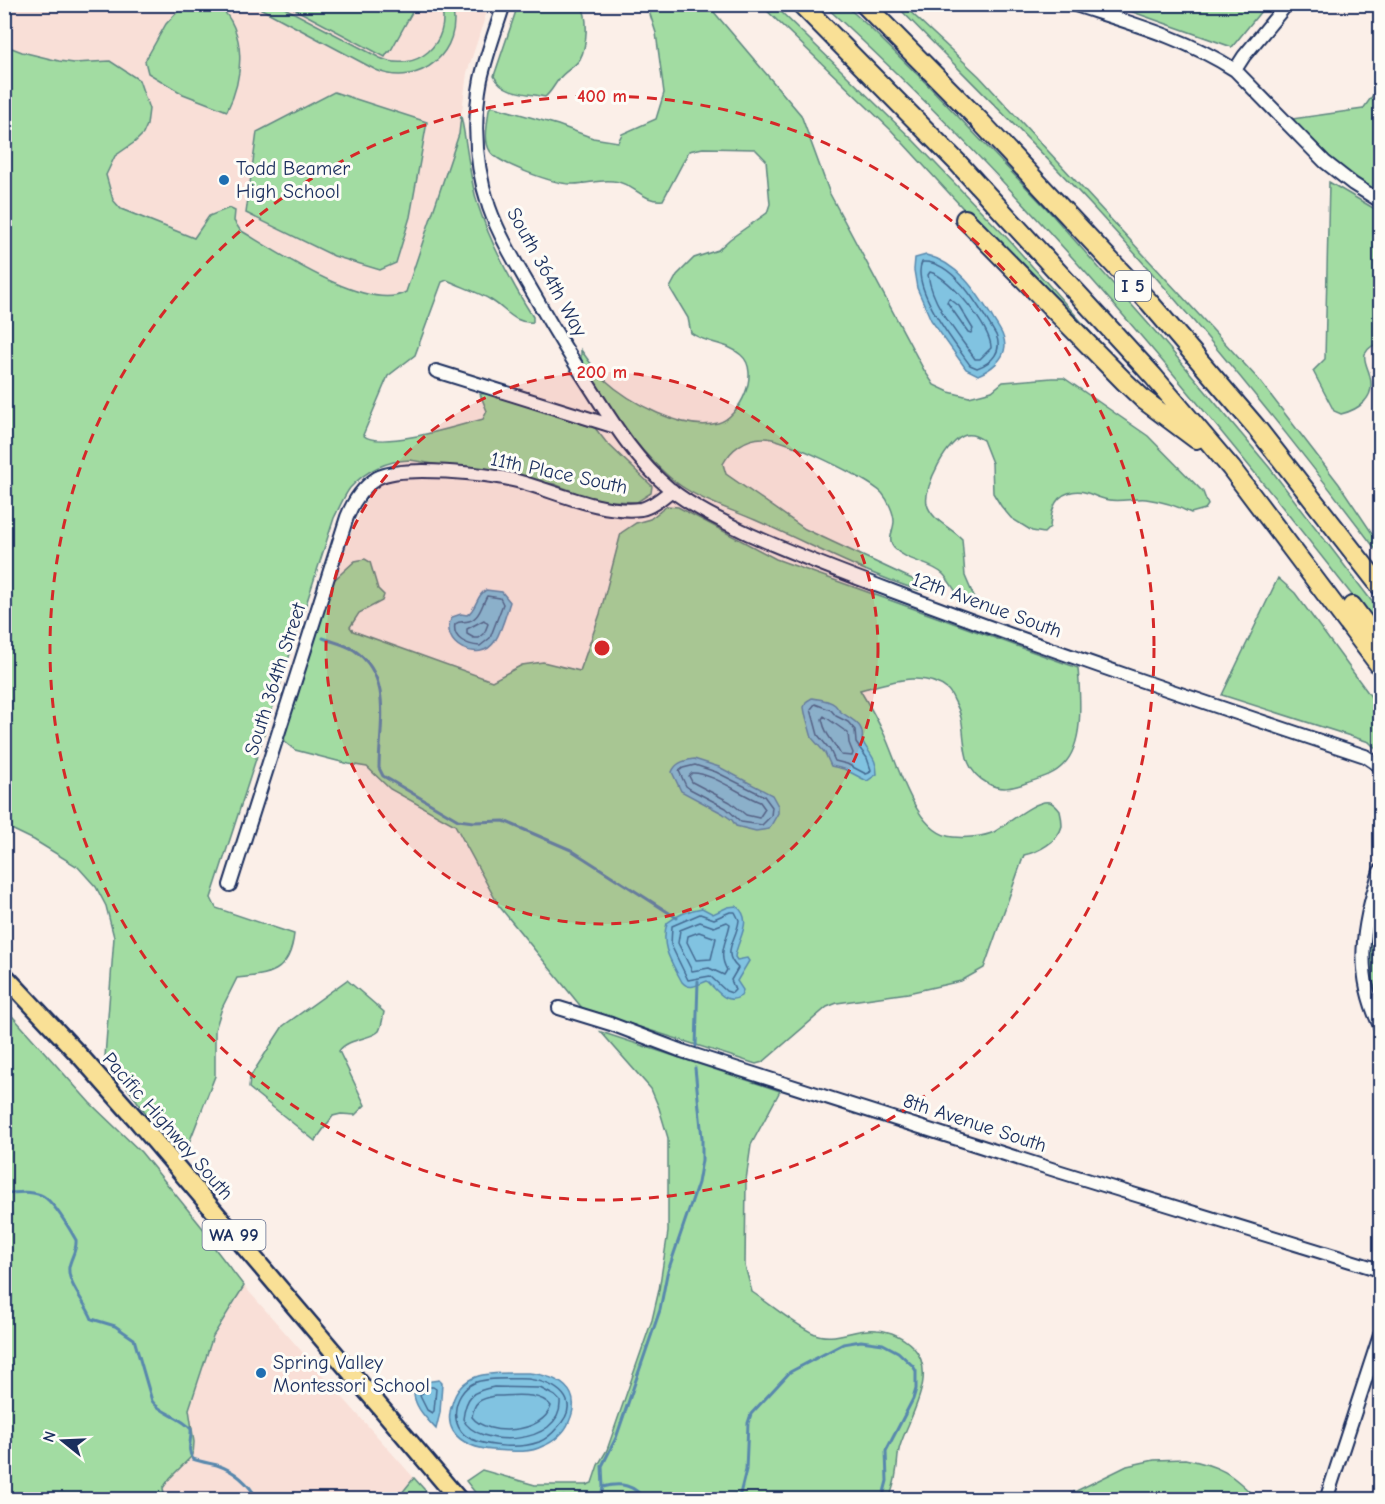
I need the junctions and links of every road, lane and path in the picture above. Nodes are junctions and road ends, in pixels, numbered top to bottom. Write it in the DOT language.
graph roads {
  1 [pos="504,4"];
  2 [pos="801,4"];
  3 [pos="864,4"];
  4 [pos="1072,4"];
  5 [pos="1287,4"];
  6 [pos="1234,70"];
  7 [pos="1380,201"];
  8 [pos="965,219"];
  9 [pos="436,371"];
  10 [pos="616,427"];
  11 [pos="623,440"];
  12 [pos="1226,462"];
  13 [pos="365,488"];
  14 [pos="672,490"];
  15 [pos="1380,586"];
  16 [pos="1380,644"];
  17 [pos="1380,666"];
  18 [pos="1380,766"];
  19 [pos="1380,871"];
  20 [pos="230,885"];
  21 [pos="4,975"];
  22 [pos="4,989"];
  23 [pos="559,1008"];
  24 [pos="1380,1026"];
  25 [pos="1380,1270"];
  26 [pos="1380,1335"];
  27 [pos="446,1500"];
  28 [pos="459,1500"];
  29 [pos="1326,1500"];
  1 -- 10 [label="street, South 364th Way"];
  2 -- 12 [label="highway, I 5"];
  3 -- 15 [label="highway, I 5"];
  4 -- 6 [label="street"];
  5 -- 6 [label="street"];
  6 -- 7 [label="street"];
  8 -- 12 [label="highway"];
  9 -- 10 [label="street"];
  10 -- 11 [label="street, South 364th Way"];
  11 -- 14 [label="street, 12th Avenue South"];
  12 -- 16 [label="highway, I 5"];
  12 -- 17 [label="highway, I 5"];
  13 -- 14 [label="street, 11th Place South"];
  13 -- 20 [label="street, South 364th Street"];
  14 -- 18 [label="street, 12th Avenue South"];
  19 -- 24 [label="street"];
  21 -- 28 [label="main road, Pacific Highway South / WA 99"];
  22 -- 27 [label="main road, Pacific Highway South / WA 99"];
  23 -- 25 [label="street, 8th Avenue South"];
  26 -- 29 [label="street"];
}
